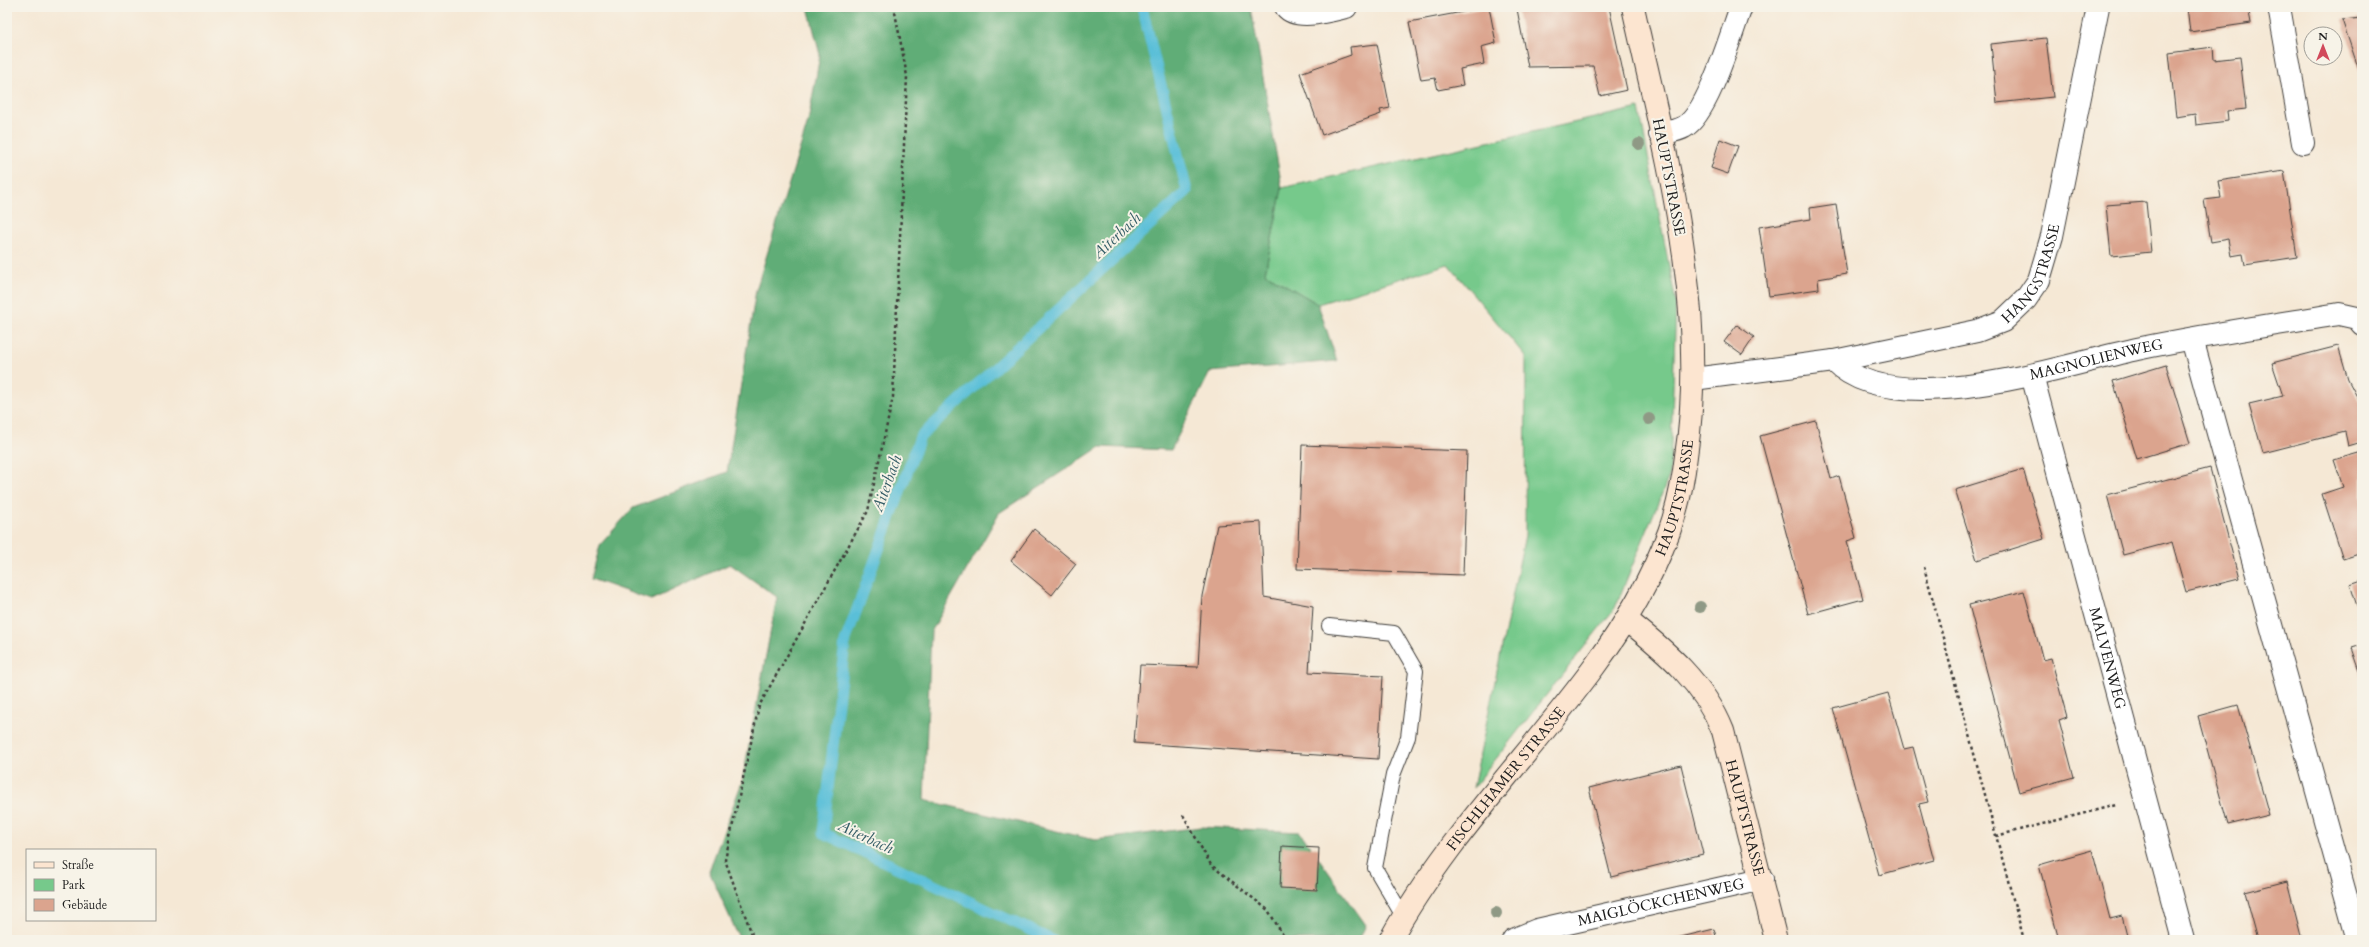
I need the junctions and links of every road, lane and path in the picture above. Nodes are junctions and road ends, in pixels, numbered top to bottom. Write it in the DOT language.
graph roads {
  1 [pos="894,7"];
  2 [pos="1286,7"];
  3 [pos="1346,7"];
  4 [pos="1633,7"];
  5 [pos="1741,7"];
  6 [pos="2098,7"];
  7 [pos="2279,7"];
  8 [pos="1660,134"];
  9 [pos="2303,143"];
  10 [pos="2362,324"];
  11 [pos="2192,338"];
  12 [pos="1834,360"];
  13 [pos="2032,375"];
  14 [pos="1693,379"];
  15 [pos="1924,567"];
  16 [pos="1627,620"];
  17 [pos="1329,626"];
  18 [pos="2089,812"];
  19 [pos="1182,815"];
  20 [pos="1996,836"];
  21 [pos="1762,879"];
  22 [pos="1403,916"];
  23 [pos="754,940"];
  24 [pos="1286,940"];
  25 [pos="1390,940"];
  26 [pos="1513,940"];
  27 [pos="1776,940"];
  28 [pos="2024,940"];
  29 [pos="2183,940"];
  30 [pos="2358,940"];
  1 -- 23 [label="path"];
  2 -- 3 [label="street"];
  4 -- 8 [label="main road, HAUPTSTRASSE"];
  5 -- 8 [label="street"];
  6 -- 12 [label="street, HANGSTRASSE"];
  7 -- 9 [label="street"];
  8 -- 14 [label="main road, HAUPTSTRASSE"];
  10 -- 11 [label="street, MAGNOLIENWEG"];
  11 -- 13 [label="street, MAGNOLIENWEG"];
  11 -- 30 [label="street"];
  12 -- 13 [label="street, MAGNOLIENWEG"];
  12 -- 14 [label="street, HANGSTRASSE"];
  13 -- 29 [label="street, MALVENWEG"];
  14 -- 16 [label="main road, HAUPTSTRASSE"];
  15 -- 20 [label="path"];
  16 -- 21 [label="main road, HAUPTSTRASSE"];
  16 -- 22 [label="main road, FISCHLHAMER STRASSE"];
  17 -- 22 [label="lane"];
  18 -- 20 [label="path"];
  19 -- 24 [label="path"];
  20 -- 28 [label="path"];
  21 -- 26 [label="street, MAIGLÖCKCHENWEG"];
  21 -- 27 [label="main road, HAUPTSTRASSE"];
  22 -- 25 [label="main road, FISCHLHAMER STRASSE"];
}
